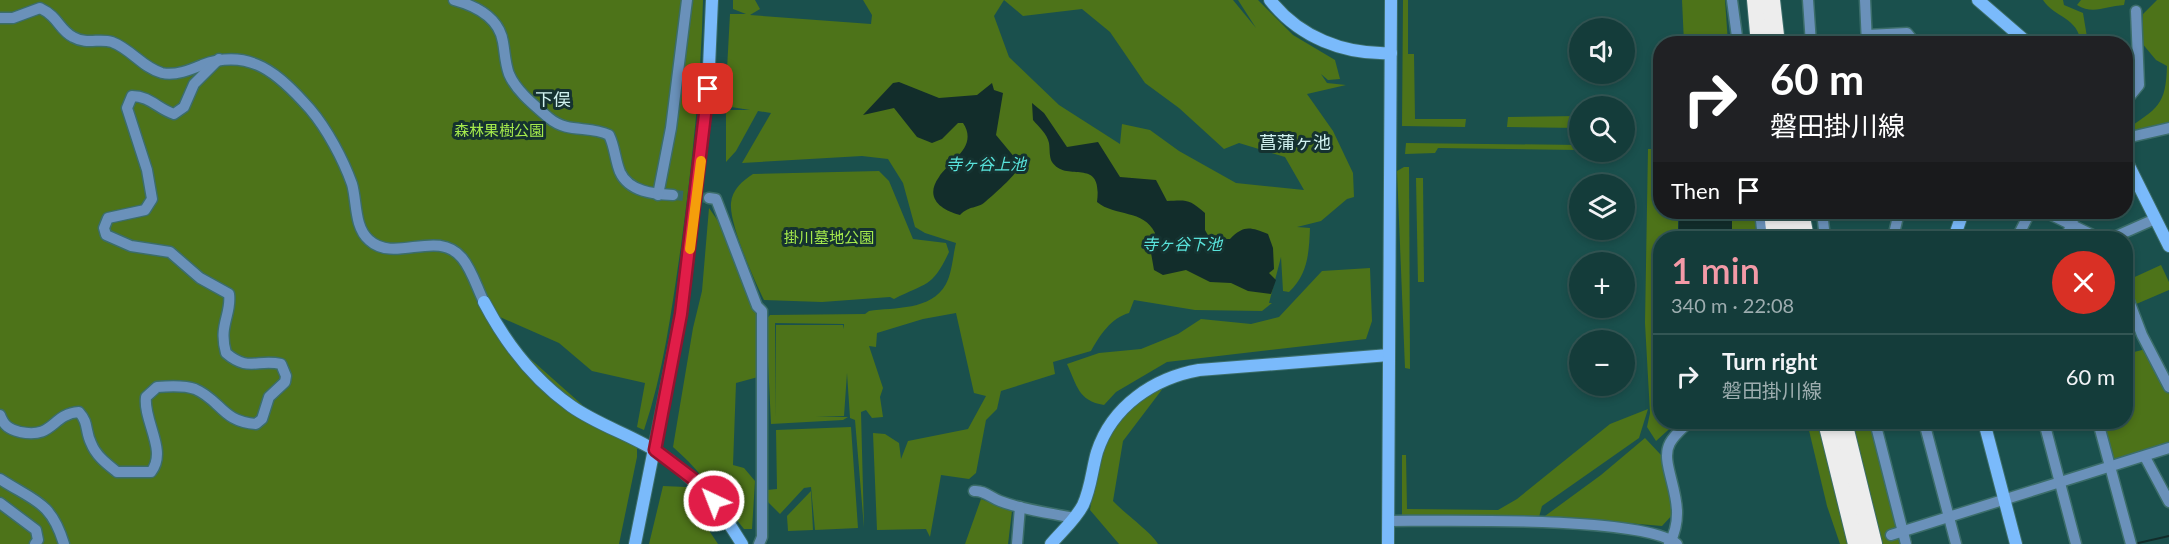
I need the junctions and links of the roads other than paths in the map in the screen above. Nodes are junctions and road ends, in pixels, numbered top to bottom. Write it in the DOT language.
graph roads {
  1 [pos="454,0"];
  2 [pos="687,0"];
  3 [pos="712,0"];
  4 [pos="1270,0"];
  5 [pos="1391,0"];
  6 [pos="1732,0"];
  7 [pos="1756,0"];
  8 [pos="1771,0"];
  9 [pos="1782,0"];
  10 [pos="1808,0"];
  11 [pos="1865,0"];
  12 [pos="1978,0"];
  13 [pos="2136,11"];
  14 [pos="0,18"];
  15 [pos="1737,36"];
  16 [pos="1762,36"];
  17 [pos="1764,36"];
  18 [pos="1784,36"];
  19 [pos="1810,36"];
  20 [pos="1867,36"];
  21 [pos="1887,36"];
  22 [pos="1909,36"];
  23 [pos="2019,36"];
  24 [pos="1391,53"];
  25 [pos="219,59"];
  26 [pos="2133,92"];
  27 [pos="2169,128"];
  28 [pos="2133,136"];
  29 [pos="2133,174"];
  30 [pos="658,195"];
  31 [pos="674,195"];
  32 [pos="709,198"];
  33 [pos="2058,219"];
  34 [pos="2074,219"];
  35 [pos="2155,219"];
  36 [pos="2071,226"];
  37 [pos="2069,231"];
  38 [pos="2083,231"];
  39 [pos="2128,231"];
  40 [pos="2169,246"];
  41 [pos="484,302"];
  42 [pos="2133,311"];
  43 [pos="1389,355"];
  44 [pos="2169,387"];
  45 [pos="0,415"];
  46 [pos="1683,429"];
  47 [pos="1829,429"];
  48 [pos="1845,429"];
  49 [pos="1877,429"];
  50 [pos="1926,429"];
  51 [pos="1986,429"];
  52 [pos="2046,429"];
  53 [pos="2100,429"];
  54 [pos="2169,448"];
  55 [pos="655,450"];
  56 [pos="2145,456"];
  57 [pos="2110,468"];
  58 [pos="0,479"];
  59 [pos="2060,484"];
  60 [pos="974,492"];
  61 [pos="2004,500"];
  62 [pos="2169,501"];
  63 [pos="0,503"];
  64 [pos="1020,507"];
  65 [pos="1948,516"];
  66 [pos="1074,518"];
  67 [pos="1389,521"];
  68 [pos="1903,531"];
  69 [pos="1891,536"];
  70 [pos="1672,543"];
  71 [pos="35,544"];
  72 [pos="64,544"];
  73 [pos="635,544"];
  74 [pos="742,544"];
  75 [pos="759,544"];
  76 [pos="1017,544"];
  77 [pos="1051,544"];
  78 [pos="1388,544"];
  79 [pos="1857,544"];
  80 [pos="1874,544"];
  81 [pos="1906,544"];
  82 [pos="1956,544"];
  83 [pos="2016,544"];
  84 [pos="2076,544"];
  85 [pos="2131,544"];
  1 -- 30 [label="street"];
  2 -- 30 [label="street"];
  3 -- 55 [label="street"];
  4 -- 24 [label="street"];
  5 -- 24 [label="street"];
  6 -- 15 [label="street"];
  7 -- 16 [label="highway"];
  8 -- 17 [label="highway"];
  9 -- 18 [label="highway"];
  10 -- 19 [label="street"];
  11 -- 20 [label="street"];
  12 -- 23 [label="street"];
  13 -- 26 [label="street"];
  14 -- 25 [label="street"];
  21 -- 22 [label="street"];
  24 -- 43 [label="street"];
  25 -- 41 [label="street"];
  25 -- 45 [label="street"];
  27 -- 28 [label="street"];
  29 -- 35 [label="street"];
  30 -- 31 [label="street"];
  32 -- 75 [label="street"];
  33 -- 36 [label="street"];
  34 -- 36 [label="street"];
  35 -- 39 [label="street"];
  35 -- 40 [label="street"];
  36 -- 37 [label="street"];
  36 -- 38 [label="street"];
  41 -- 55 [label="street"];
  42 -- 44 [label="street"];
  43 -- 66 [label="street"];
  43 -- 67 [label="street"];
  46 -- 70 [label="street"];
  47 -- 79 [label="highway"];
  48 -- 80 [label="highway"];
  49 -- 68 [label="street"];
  50 -- 65 [label="street"];
  51 -- 61 [label="street"];
  52 -- 59 [label="street"];
  53 -- 57 [label="street"];
  54 -- 56 [label="street"];
  55 -- 73 [label="street"];
  55 -- 74 [label="street"];
  56 -- 57 [label="street"];
  56 -- 62 [label="street"];
  57 -- 59 [label="street"];
  57 -- 85 [label="street"];
  58 -- 72 [label="street"];
  59 -- 61 [label="street"];
  59 -- 84 [label="street"];
  60 -- 64 [label="street"];
  61 -- 65 [label="street"];
  61 -- 83 [label="street"];
  63 -- 71 [label="street"];
  64 -- 66 [label="street"];
  64 -- 76 [label="street"];
  65 -- 68 [label="street"];
  65 -- 82 [label="street"];
  66 -- 77 [label="street"];
  67 -- 70 [label="street"];
  67 -- 78 [label="street"];
  68 -- 69 [label="street"];
  68 -- 81 [label="street"];
}
